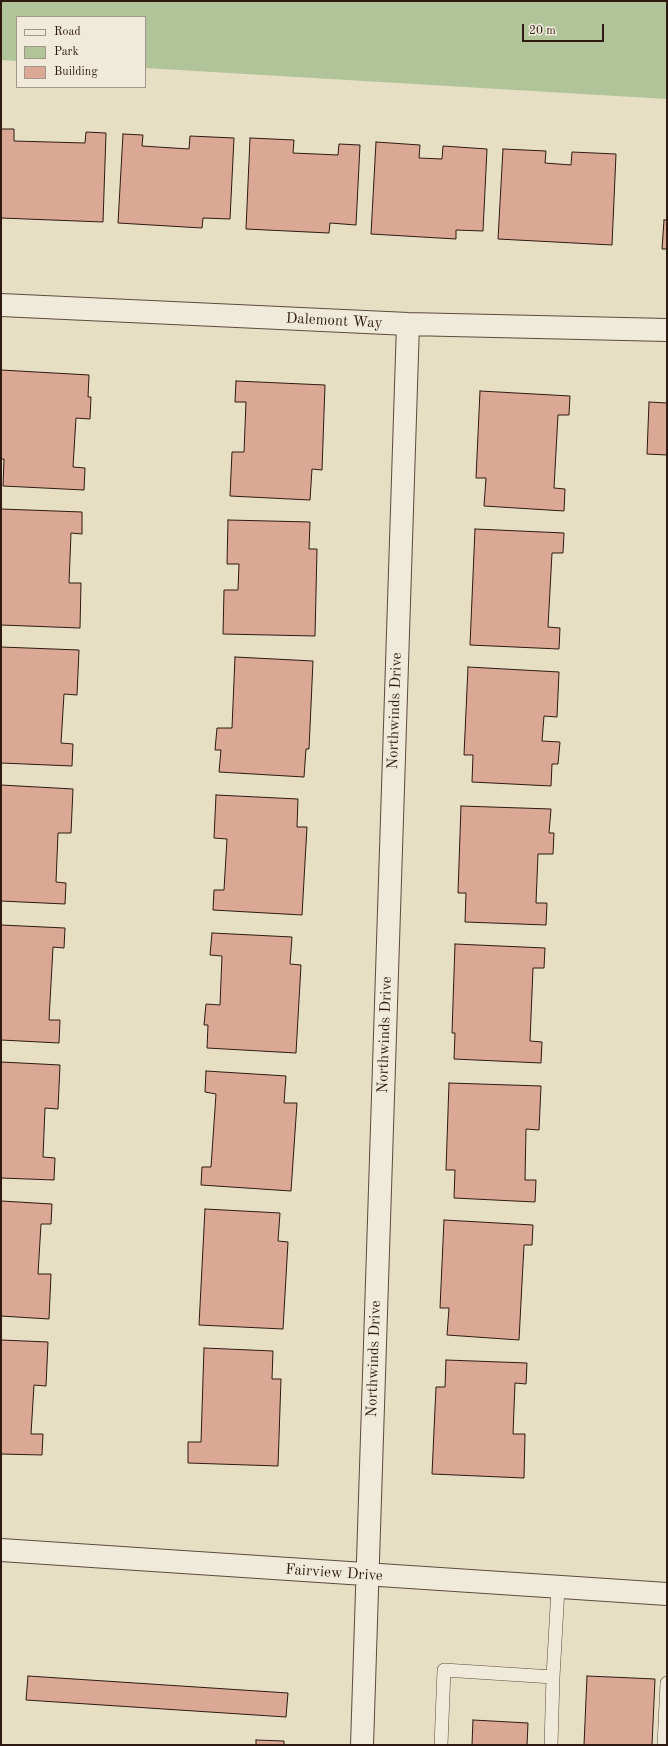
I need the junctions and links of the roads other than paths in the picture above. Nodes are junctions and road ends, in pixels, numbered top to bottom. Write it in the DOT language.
graph roads {
  1 [pos="1,305"];
  2 [pos="408,324"];
  3 [pos="667,330"];
  4 [pos="1,1550"];
  5 [pos="367,1575"];
  6 [pos="558,1588"];
  7 [pos="667,1594"];
  8 [pos="553,1677"];
  9 [pos="667,1683"];
  10 [pos="362,1745"];
  11 [pos="441,1745"];
  12 [pos="551,1745"];
  13 [pos="664,1745"];
  1 -- 2 [label="street, Dalemont Way"];
  2 -- 3 [label="street, Dalemont Way"];
  2 -- 5 [label="street, Northwinds Drive"];
  4 -- 5 [label="street, Fairview Drive"];
  5 -- 6 [label="street, Fairview Drive"];
  5 -- 10 [label="street, Northwinds Drive"];
  6 -- 7 [label="street, Fairview Drive"];
  6 -- 8 [label="lane"];
  8 -- 11 [label="lane"];
  8 -- 12 [label="lane"];
  9 -- 13 [label="lane"];
}
